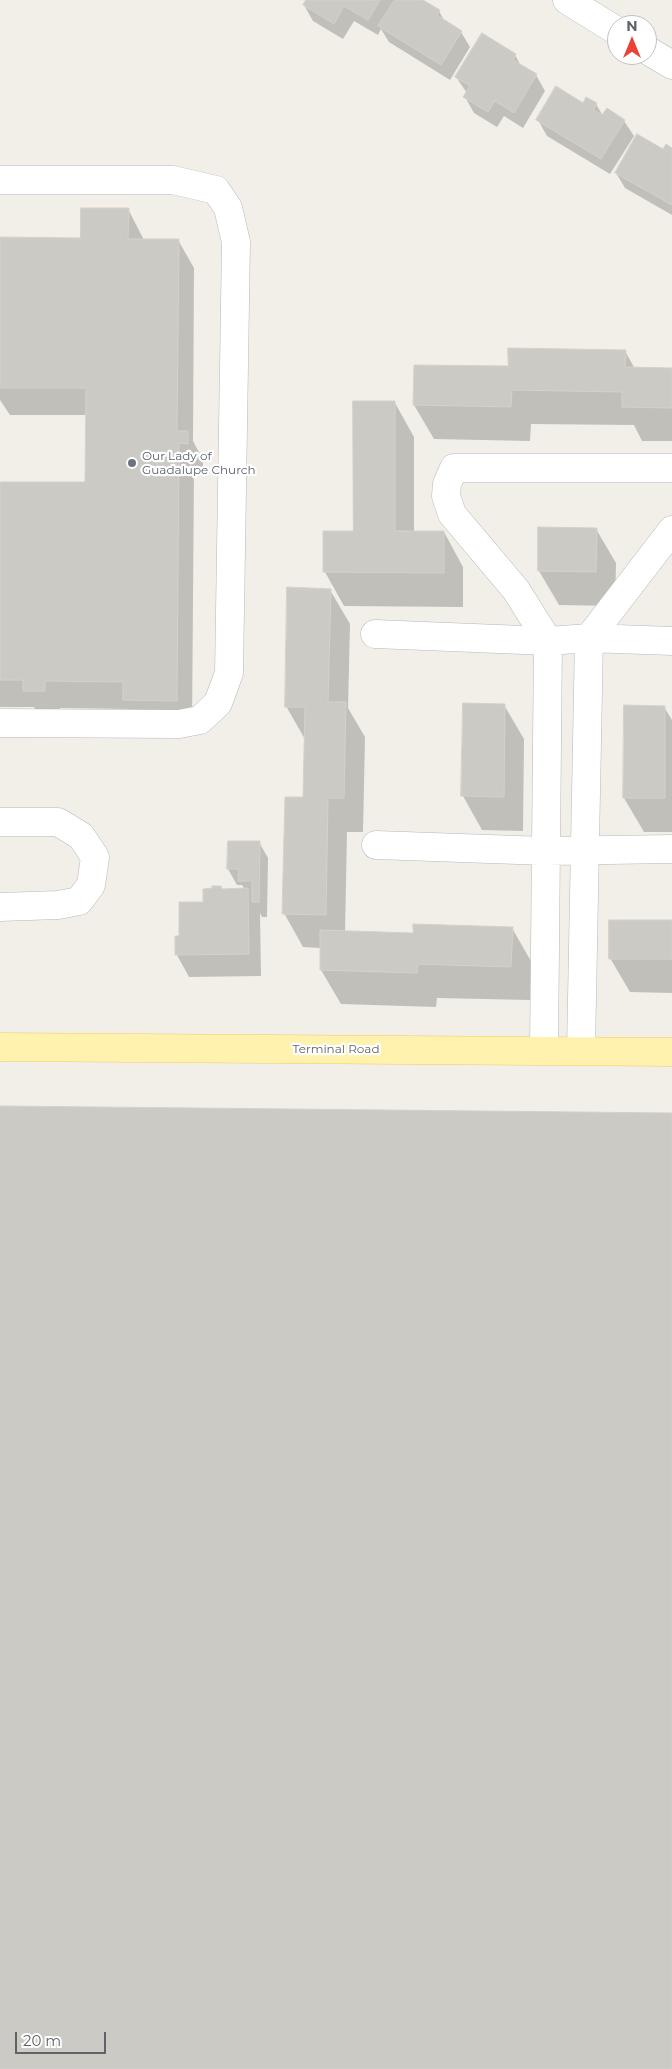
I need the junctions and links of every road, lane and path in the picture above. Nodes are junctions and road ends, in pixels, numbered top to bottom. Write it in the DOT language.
graph roads {
  1 [pos="567,0"];
  2 [pos="607,25"];
  3 [pos="657,56"];
  4 [pos="672,65"];
  5 [pos="0,180"];
  6 [pos="672,468"];
  7 [pos="672,530"];
  8 [pos="375,634"];
  9 [pos="589,638"];
  10 [pos="548,641"];
  11 [pos="672,641"];
  12 [pos="0,723"];
  13 [pos="0,822"];
  14 [pos="376,845"];
  15 [pos="672,849"];
  16 [pos="546,851"];
  17 [pos="584,851"];
  18 [pos="0,907"];
  19 [pos="0,1047"];
  20 [pos="544,1050"];
  21 [pos="581,1050"];
  22 [pos="672,1052"];
  1 -- 2 [label="street"];
  3 -- 4 [label="street"];
  5 -- 12 [label="street"];
  6 -- 10 [label="street"];
  7 -- 9 [label="street"];
  8 -- 10 [label="street"];
  9 -- 10 [label="street"];
  9 -- 11 [label="street"];
  9 -- 17 [label="street"];
  10 -- 16 [label="street"];
  13 -- 18 [label="street"];
  14 -- 16 [label="street"];
  15 -- 17 [label="street"];
  16 -- 17 [label="street"];
  16 -- 20 [label="street"];
  17 -- 21 [label="street"];
  19 -- 20 [label="main road, Terminal Road"];
  20 -- 21 [label="main road, Terminal Road"];
  21 -- 22 [label="main road, Terminal Road"];
}
